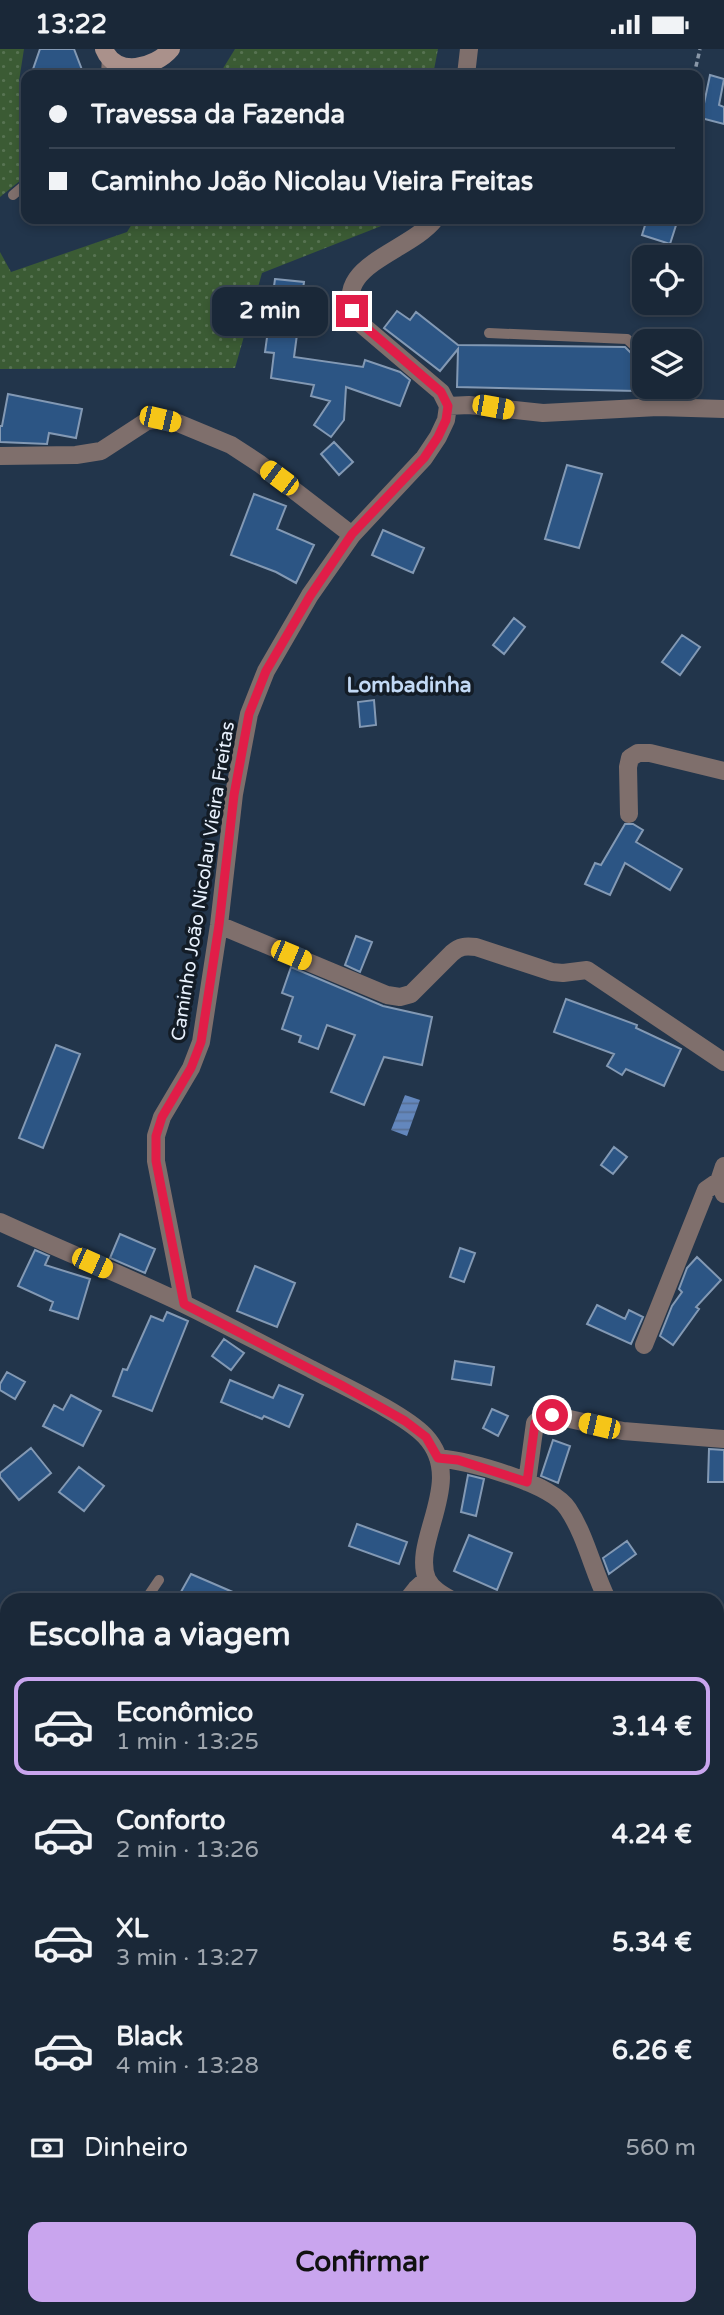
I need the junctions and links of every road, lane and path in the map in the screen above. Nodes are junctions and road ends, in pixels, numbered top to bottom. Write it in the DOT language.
graph roads {
  1 [pos="171,49"];
  2 [pos="469,49"];
  3 [pos="700,49"];
  4 [pos="106,53"];
  5 [pos="467,70"];
  6 [pos="695,70"];
  7 [pos="21,188"];
  8 [pos="13,195"];
  9 [pos="429,224"];
  10 [pos="489,333"];
  11 [pos="632,344"];
  12 [pos="655,399"];
  13 [pos="448,406"];
  14 [pos="658,407"];
  15 [pos="724,409"];
  16 [pos="0,456"];
  17 [pos="352,534"];
  18 [pos="724,771"];
  19 [pos="629,814"];
  20 [pos="219,925"];
  21 [pos="724,1062"];
  22 [pos="722,1180"];
  23 [pos="0,1222"];
  24 [pos="184,1304"];
  25 [pos="644,1345"];
  26 [pos="724,1439"];
  27 [pos="438,1458"];
  28 [pos="527,1482"];
  29 [pos="428,1579"];
  30 [pos="159,1580"];
  31 [pos="150,1593"];
  32 [pos="413,1593"];
  33 [pos="440,1593"];
  34 [pos="604,1593"];
  1 -- 4 [label="main road"];
  2 -- 5 [label="street"];
  3 -- 6 [label="path"];
  7 -- 8 [label="lane"];
  9 -- 13 [label="street"];
  10 -- 11 [label="lane"];
  12 -- 14 [label="lane"];
  13 -- 14 [label="street"];
  13 -- 17 [label="street, Caminho João Nicolau Vieira Freitas"];
  14 -- 15 [label="street"];
  16 -- 17 [label="street"];
  17 -- 20 [label="street, Caminho João Nicolau Vieira Freitas"];
  18 -- 19 [label="street"];
  20 -- 21 [label="street"];
  20 -- 24 [label="street, Caminho João Nicolau Vieira Freitas"];
  22 -- 25 [label="street"];
  23 -- 24 [label="street"];
  24 -- 27 [label="street"];
  26 -- 28 [label="street"];
  27 -- 28 [label="street"];
  27 -- 29 [label="street"];
  28 -- 34 [label="street"];
  29 -- 32 [label="street"];
  29 -- 33 [label="street"];
  30 -- 31 [label="lane"];
}
